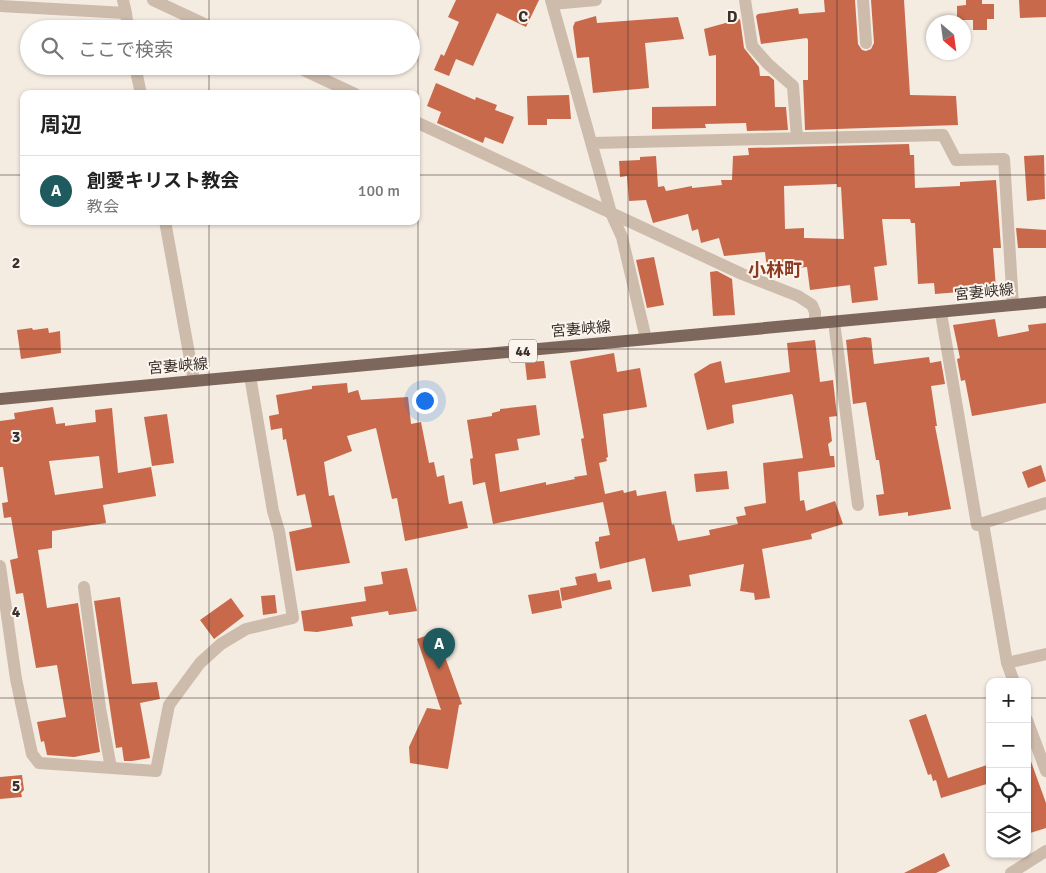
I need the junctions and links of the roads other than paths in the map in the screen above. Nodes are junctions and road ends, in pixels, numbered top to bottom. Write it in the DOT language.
graph roads {
  1 [pos="124,0"];
  2 [pos="153,0"];
  3 [pos="596,0"];
  4 [pos="745,0"];
  5 [pos="863,0"];
  6 [pos="551,2"];
  7 [pos="0,6"];
  8 [pos="126,13"];
  9 [pos="127,20"];
  10 [pos="196,20"];
  11 [pos="866,43"];
  12 [pos="138,75"];
  13 [pos="315,75"];
  14 [pos="140,90"];
  15 [pos="347,90"];
  16 [pos="420,124"];
  17 [pos="797,138"];
  18 [pos="592,143"];
  19 [pos="612,213"];
  20 [pos="166,225"];
  21 [pos="1046,302"];
  22 [pos="1013,305"];
  23 [pos="940,312"];
  24 [pos="834,322"];
  25 [pos="815,324"];
  26 [pos="646,339"];
  27 [pos="250,376"];
  28 [pos="194,381"];
  29 [pos="0,399"];
  30 [pos="1046,503"];
  31 [pos="858,505"];
  32 [pos="983,523"];
  33 [pos="0,566"];
  34 [pos="84,587"];
  35 [pos="1046,654"];
  36 [pos="1007,663"];
  37 [pos="1013,678"];
  38 [pos="1028,723"];
  39 [pos="112,768"];
  40 [pos="1046,771"];
  41 [pos="1046,851"];
  42 [pos="1011,873"];
  1 -- 8 [label="street"];
  2 -- 10 [label="street"];
  3 -- 6 [label="street"];
  4 -- 17 [label="street"];
  5 -- 11 [label="street"];
  6 -- 18 [label="street"];
  7 -- 8 [label="street"];
  8 -- 9 [label="street"];
  12 -- 14 [label="street"];
  13 -- 15 [label="street"];
  16 -- 19 [label="street"];
  17 -- 18 [label="street"];
  17 -- 22 [label="street"];
  18 -- 19 [label="street"];
  19 -- 25 [label="street"];
  19 -- 26 [label="street"];
  20 -- 28 [label="street"];
  21 -- 22 [label="main road, 宮妻峡線 / 44"];
  22 -- 23 [label="main road, 宮妻峡線 / 44"];
  23 -- 24 [label="main road, 宮妻峡線 / 44"];
  23 -- 32 [label="street"];
  24 -- 25 [label="main road, 宮妻峡線 / 44"];
  24 -- 31 [label="street"];
  25 -- 26 [label="main road, 宮妻峡線 / 44"];
  26 -- 27 [label="main road, 宮妻峡線 / 44"];
  27 -- 28 [label="main road, 宮妻峡線 / 44"];
  27 -- 39 [label="street"];
  28 -- 29 [label="main road, 宮妻峡線 / 44"];
  30 -- 32 [label="street"];
  32 -- 36 [label="street"];
  33 -- 39 [label="street"];
  34 -- 39 [label="street"];
  35 -- 36 [label="street"];
  36 -- 37 [label="street"];
  38 -- 40 [label="street"];
  41 -- 42 [label="street"];
}
